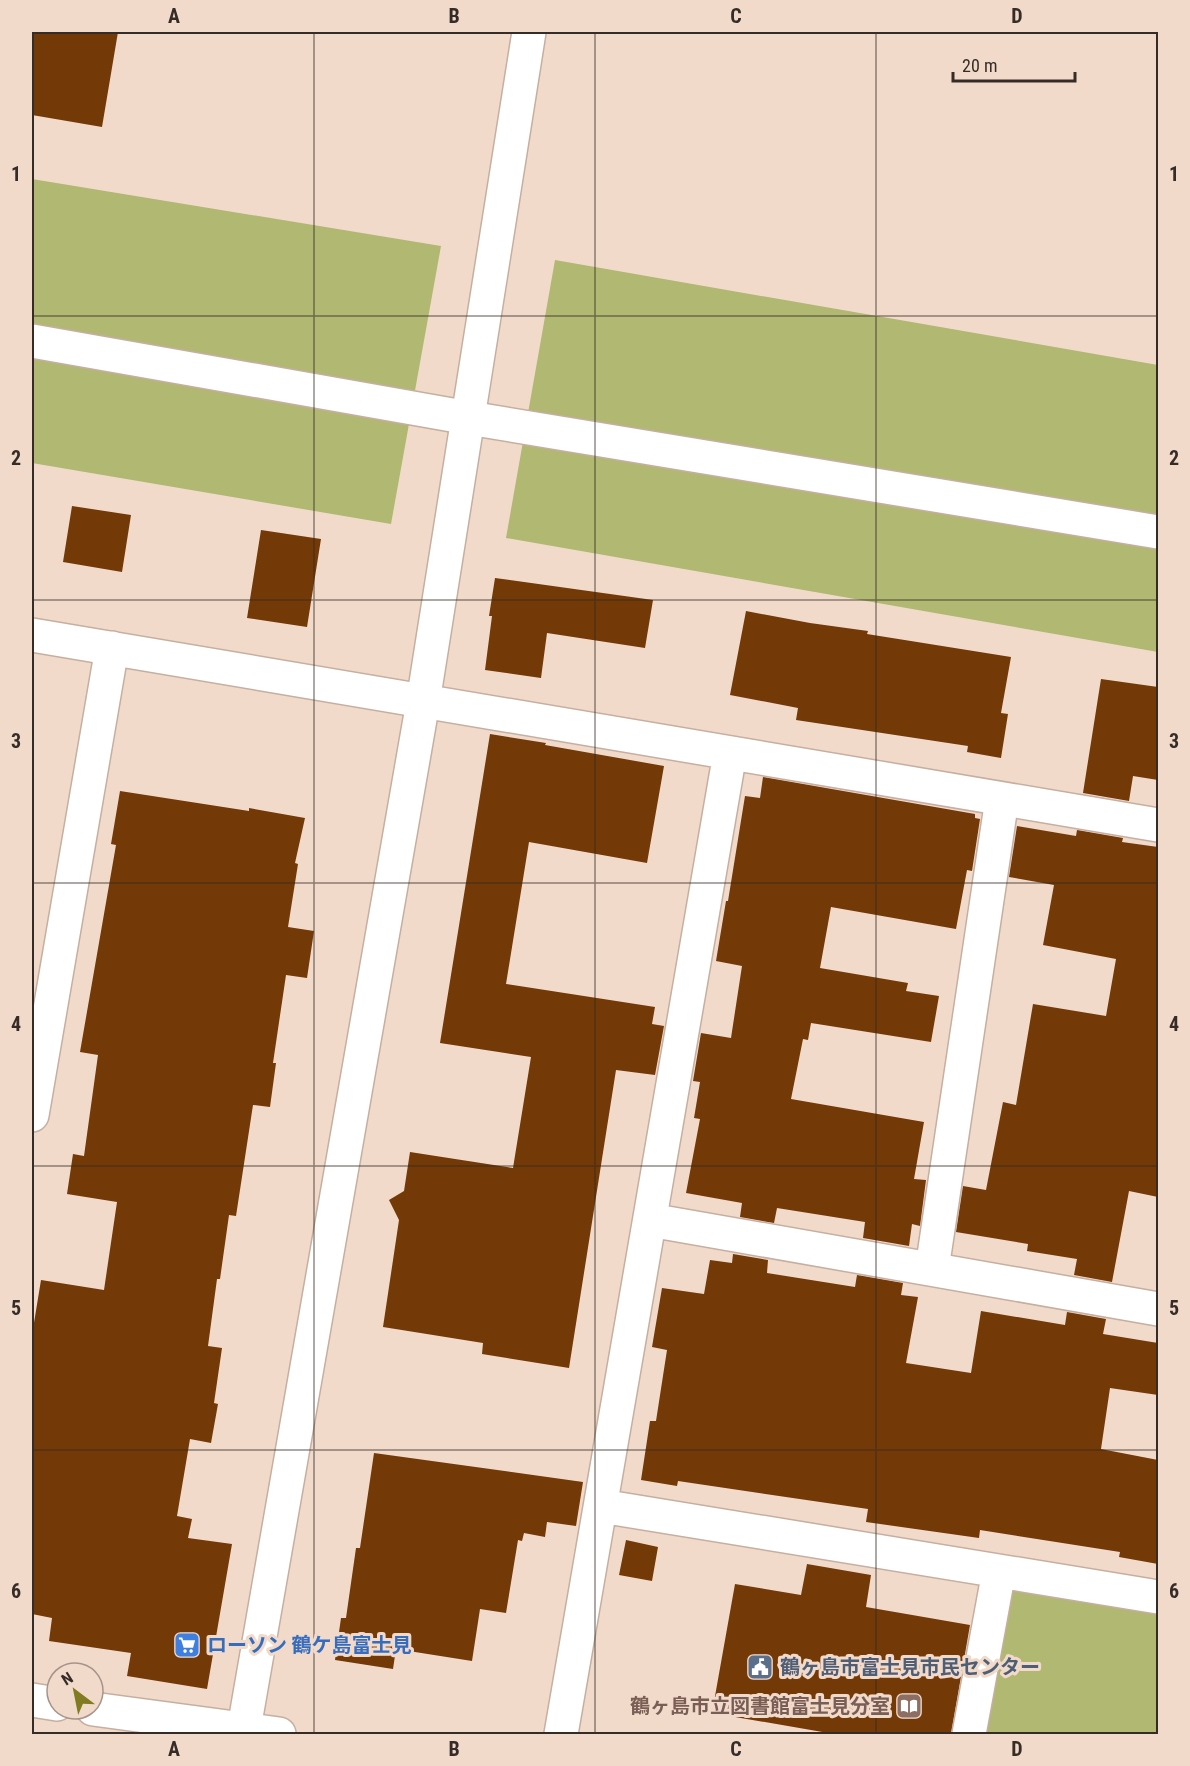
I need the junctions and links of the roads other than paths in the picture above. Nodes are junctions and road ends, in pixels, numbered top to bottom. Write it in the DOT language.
graph roads {
  1 [pos="529,32"];
  2 [pos="32,341"];
  3 [pos="469,418"];
  4 [pos="1158,532"];
  5 [pos="32,635"];
  6 [pos="112,648"];
  7 [pos="423,702"];
  8 [pos="730,753"];
  9 [pos="1002,799"];
  10 [pos="1158,825"];
  11 [pos="32,1113"];
  12 [pos="650,1220"];
  13 [pos="932,1269"];
  14 [pos="1158,1309"];
  15 [pos="601,1506"];
  16 [pos="999,1571"];
  17 [pos="1158,1597"];
  18 [pos="105,1711"];
  19 [pos="244,1732"];
  20 [pos="279,1734"];
  21 [pos="561,1734"];
  22 [pos="969,1734"];
  1 -- 3 [label="street"];
  2 -- 3 [label="street"];
  3 -- 4 [label="street"];
  3 -- 7 [label="street"];
  5 -- 6 [label="street"];
  6 -- 7 [label="street"];
  6 -- 11 [label="street"];
  7 -- 8 [label="street"];
  7 -- 19 [label="street"];
  8 -- 9 [label="street"];
  8 -- 12 [label="street"];
  9 -- 10 [label="street"];
  9 -- 13 [label="street"];
  12 -- 13 [label="street"];
  12 -- 15 [label="street"];
  13 -- 14 [label="street"];
  15 -- 16 [label="street"];
  15 -- 21 [label="street"];
  16 -- 17 [label="street"];
  16 -- 22 [label="street"];
  18 -- 19 [label="street"];
  19 -- 20 [label="street"];
}
